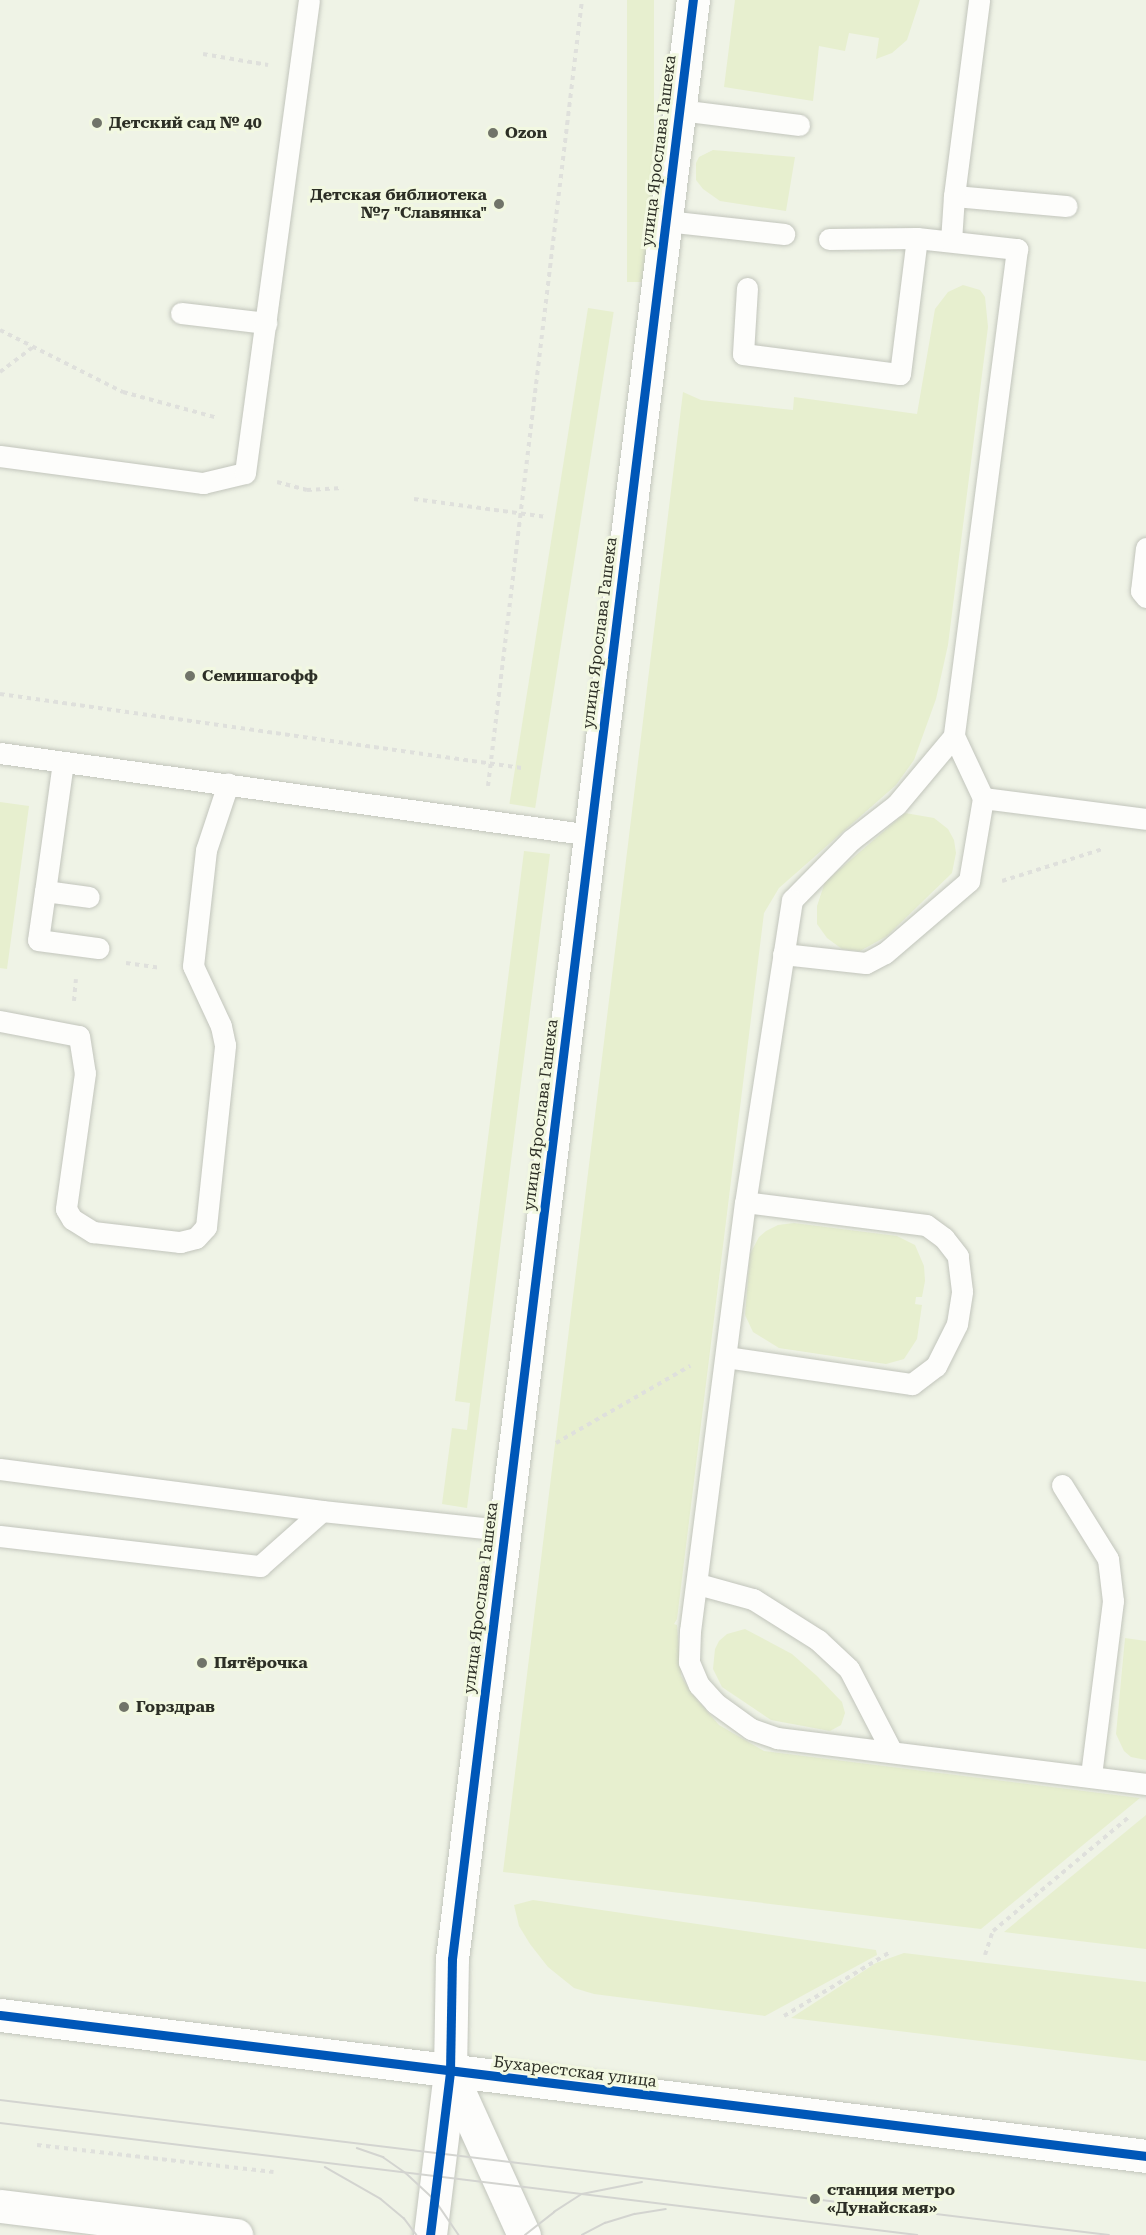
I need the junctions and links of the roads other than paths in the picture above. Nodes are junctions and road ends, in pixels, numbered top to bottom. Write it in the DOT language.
graph roads {
  1 [pos="309,0"];
  2 [pos="693,0"];
  3 [pos="998,0"];
  4 [pos="978,5"];
  5 [pos="679,110"];
  6 [pos="799,125"];
  7 [pos="954,196"];
  8 [pos="1067,206"];
  9 [pos="666,221"];
  10 [pos="784,234"];
  11 [pos="917,238"];
  12 [pos="829,240"];
  13 [pos="951,241"];
  14 [pos="747,288"];
  15 [pos="181,313"];
  16 [pos="266,323"];
  17 [pos="0,456"];
  18 [pos="1146,548"];
  19 [pos="1146,597"];
  20 [pos="954,736"];
  21 [pos="0,753"];
  22 [pos="63,762"];
  23 [pos="228,784"];
  24 [pos="983,798"];
  25 [pos="1143,818"];
  26 [pos="591,835"];
  27 [pos="45,891"];
  28 [pos="89,897"];
  29 [pos="89,947"];
  30 [pos="783,954"];
  31 [pos="0,1021"];
  32 [pos="745,1202"];
  33 [pos="726,1357"];
  34 [pos="0,1469"];
  35 [pos="1062,1485"];
  36 [pos="322,1511"];
  37 [pos="504,1530"];
  38 [pos="0,1536"];
  39 [pos="698,1584"];
  40 [pos="891,1750"];
  41 [pos="1091,1776"];
  42 [pos="1146,1784"];
  43 [pos="0,2015"];
  44 [pos="450,2072"];
  45 [pos="1146,2156"];
  46 [pos="0,2206"];
  47 [pos="236,2235"];
  48 [pos="430,2235"];
  49 [pos="524,2235"];
  1 -- 16 [label="lane"];
  2 -- 5 [label="street, улица Ярослава Гашека"];
  3 -- 4 [label="lane"];
  4 -- 7 [label="lane"];
  5 -- 6 [label="lane"];
  5 -- 9 [label="street, улица Ярослава Гашека"];
  7 -- 8 [label="lane"];
  7 -- 13 [label="lane"];
  9 -- 10 [label="lane"];
  9 -- 26 [label="street, улица Ярослава Гашека"];
  11 -- 12 [label="lane"];
  11 -- 13 [label="lane"];
  11 -- 14 [label="lane"];
  13 -- 20 [label="lane"];
  15 -- 16 [label="lane"];
  16 -- 17 [label="lane"];
  18 -- 19 [label="lane"];
  20 -- 24 [label="lane"];
  20 -- 30 [label="lane"];
  21 -- 22 [label="lane"];
  22 -- 23 [label="lane"];
  22 -- 27 [label="lane"];
  23 -- 26 [label="lane"];
  23 -- 31 [label="lane"];
  24 -- 25 [label="lane"];
  24 -- 30 [label="lane"];
  26 -- 37 [label="street, улица Ярослава Гашека"];
  27 -- 28 [label="lane"];
  27 -- 29 [label="lane"];
  30 -- 32 [label="lane"];
  32 -- 33 [label="lane"];
  32 -- 33 [label="lane"];
  33 -- 39 [label="lane"];
  34 -- 36 [label="lane"];
  35 -- 41 [label="lane"];
  36 -- 37 [label="lane"];
  36 -- 38 [label="lane"];
  37 -- 44 [label="street, улица Ярослава Гашека"];
  39 -- 40 [label="lane"];
  39 -- 40 [label="lane"];
  40 -- 41 [label="lane"];
  41 -- 42 [label="lane"];
  43 -- 44 [label="street, Бухарестская улица"];
  44 -- 45 [label="street, Бухарестская улица"];
  44 -- 48 [label="street, улица Ярослава Гашека"];
  44 -- 49 [label="street, улица Ярослава Гашека"];
  46 -- 47 [label="street"];
}
